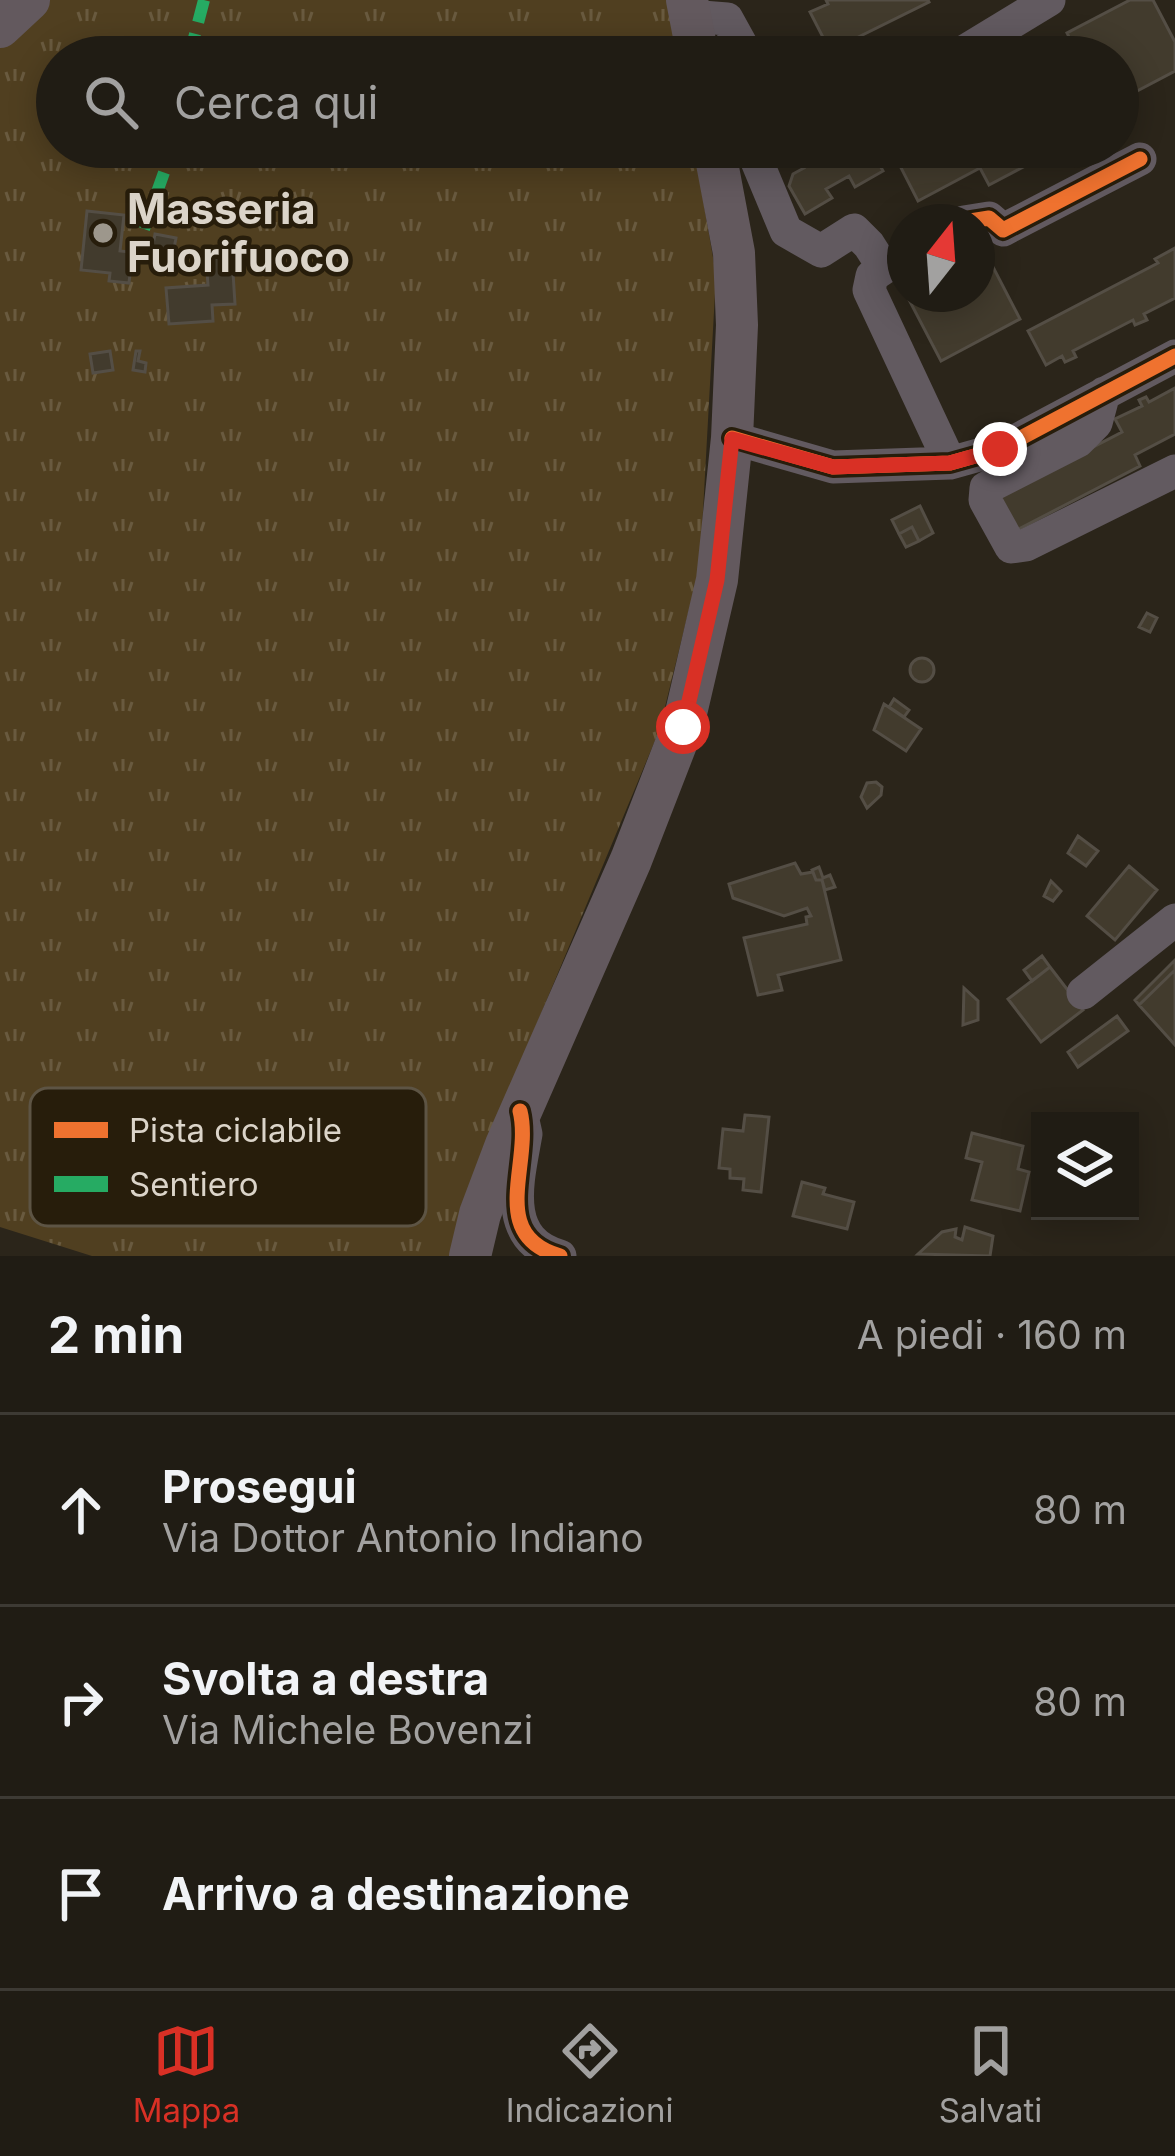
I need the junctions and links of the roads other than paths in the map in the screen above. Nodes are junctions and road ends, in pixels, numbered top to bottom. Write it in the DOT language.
graph roads {
  1 [pos="29,0"];
  2 [pos="1035,3"];
  3 [pos="692,24"];
  4 [pos="0,26"];
  5 [pos="736,36"];
  6 [pos="986,36"];
  7 [pos="718,168"];
  8 [pos="760,168"];
  9 [pos="1123,168"];
  10 [pos="995,224"];
  11 [pos="887,256"];
  12 [pos="887,266"];
  13 [pos="1175,356"];
  14 [pos="1104,392"];
  15 [pos="732,439"];
  16 [pos="950,463"];
  17 [pos="1175,471"];
  18 [pos="1175,920"];
  19 [pos="1083,993"];
  20 [pos="520,1111"];
  21 [pos="470,1256"];
  22 [pos="560,1256"];
  1 -- 4 [label="main road"];
  2 -- 6 [label="street"];
  3 -- 5 [label="street"];
  7 -- 15 [label="main road"];
  8 -- 11 [label="street"];
  9 -- 10 [label="street"];
  12 -- 16 [label="street"];
  13 -- 14 [label="street"];
  14 -- 16 [label="street"];
  14 -- 17 [label="street"];
  15 -- 16 [label="street"];
  15 -- 20 [label="main road"];
  18 -- 19 [label="street"];
  20 -- 21 [label="main road"];
  20 -- 22 [label="street"];
}
